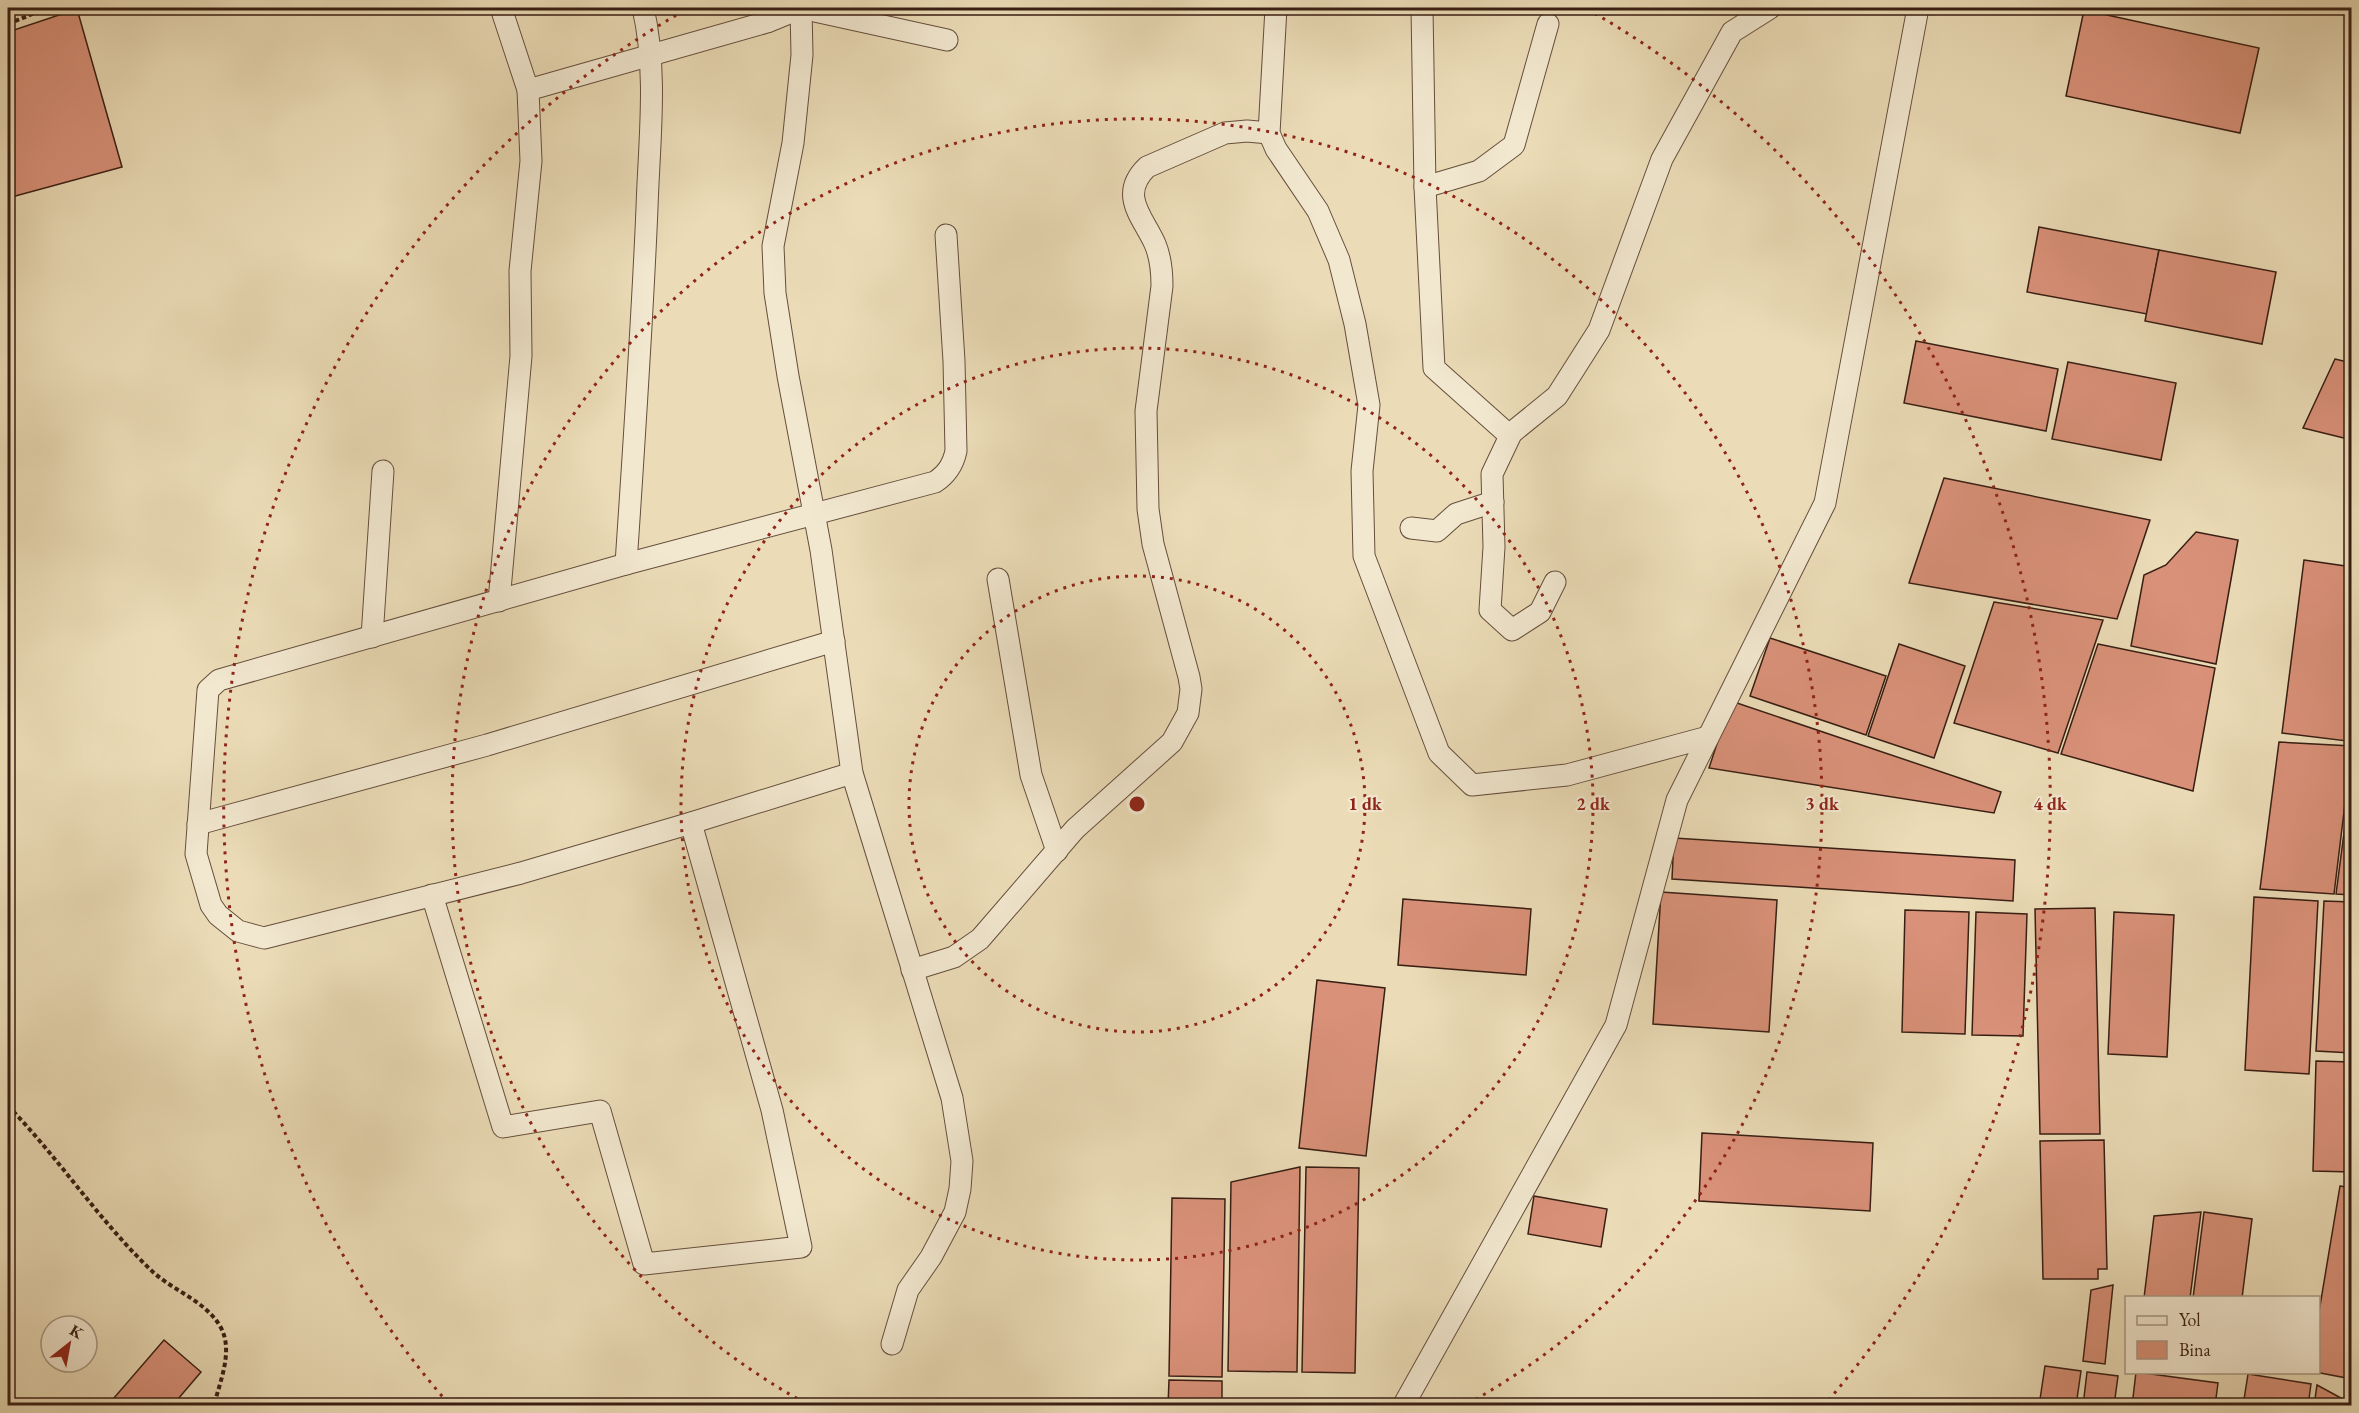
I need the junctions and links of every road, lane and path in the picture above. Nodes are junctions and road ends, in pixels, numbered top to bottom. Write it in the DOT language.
graph roads {
  1 [pos="47,8"];
  2 [pos="501,8"];
  3 [pos="643,8"];
  4 [pos="801,8"];
  5 [pos="1276,8"];
  6 [pos="1422,8"];
  7 [pos="1770,8"];
  8 [pos="1918,8"];
  9 [pos="8,24"];
  10 [pos="1548,24"];
  11 [pos="947,40"];
  12 [pos="650,56"];
  13 [pos="528,90"];
  14 [pos="1269,133"];
  15 [pos="1425,187"];
  16 [pos="946,235"];
  17 [pos="1511,434"];
  18 [pos="383,471"];
  19 [pos="1493,502"];
  20 [pos="814,513"];
  21 [pos="1411,528"];
  22 [pos="626,564"];
  23 [pos="998,579"];
  24 [pos="1555,582"];
  25 [pos="499,601"];
  26 [pos="372,637"];
  27 [pos="834,641"];
  28 [pos="1708,737"];
  29 [pos="852,772"];
  30 [pos="691,823"];
  31 [pos="198,824"];
  32 [pos="1057,851"];
  33 [pos="432,896"];
  34 [pos="912,970"];
  35 [pos="8,1106"];
  36 [pos="892,1344"];
  37 [pos="217,1406"];
  38 [pos="1403,1406"];
  1 -- 9 [label="path"];
  2 -- 13 [label="street"];
  3 -- 12 [label="street"];
  4 -- 11 [label="street"];
  4 -- 12 [label="street"];
  4 -- 20 [label="street"];
  5 -- 14 [label="street"];
  6 -- 15 [label="street"];
  7 -- 17 [label="street"];
  8 -- 28 [label="street"];
  10 -- 15 [label="street"];
  12 -- 13 [label="street"];
  12 -- 22 [label="street"];
  13 -- 25 [label="street"];
  14 -- 28 [label="street"];
  14 -- 32 [label="street"];
  15 -- 17 [label="street"];
  16 -- 20 [label="street"];
  17 -- 19 [label="street"];
  18 -- 26 [label="street"];
  19 -- 21 [label="street"];
  19 -- 24 [label="street"];
  20 -- 22 [label="street"];
  20 -- 27 [label="street"];
  22 -- 25 [label="street"];
  23 -- 32 [label="street"];
  25 -- 26 [label="street"];
  26 -- 31 [label="street"];
  27 -- 29 [label="street"];
  27 -- 31 [label="street"];
  28 -- 38 [label="street"];
  29 -- 30 [label="street"];
  29 -- 34 [label="street"];
  30 -- 33 [label="street"];
  30 -- 33 [label="street"];
  31 -- 33 [label="street"];
  32 -- 34 [label="street"];
  34 -- 36 [label="street"];
  35 -- 37 [label="path"];
}
